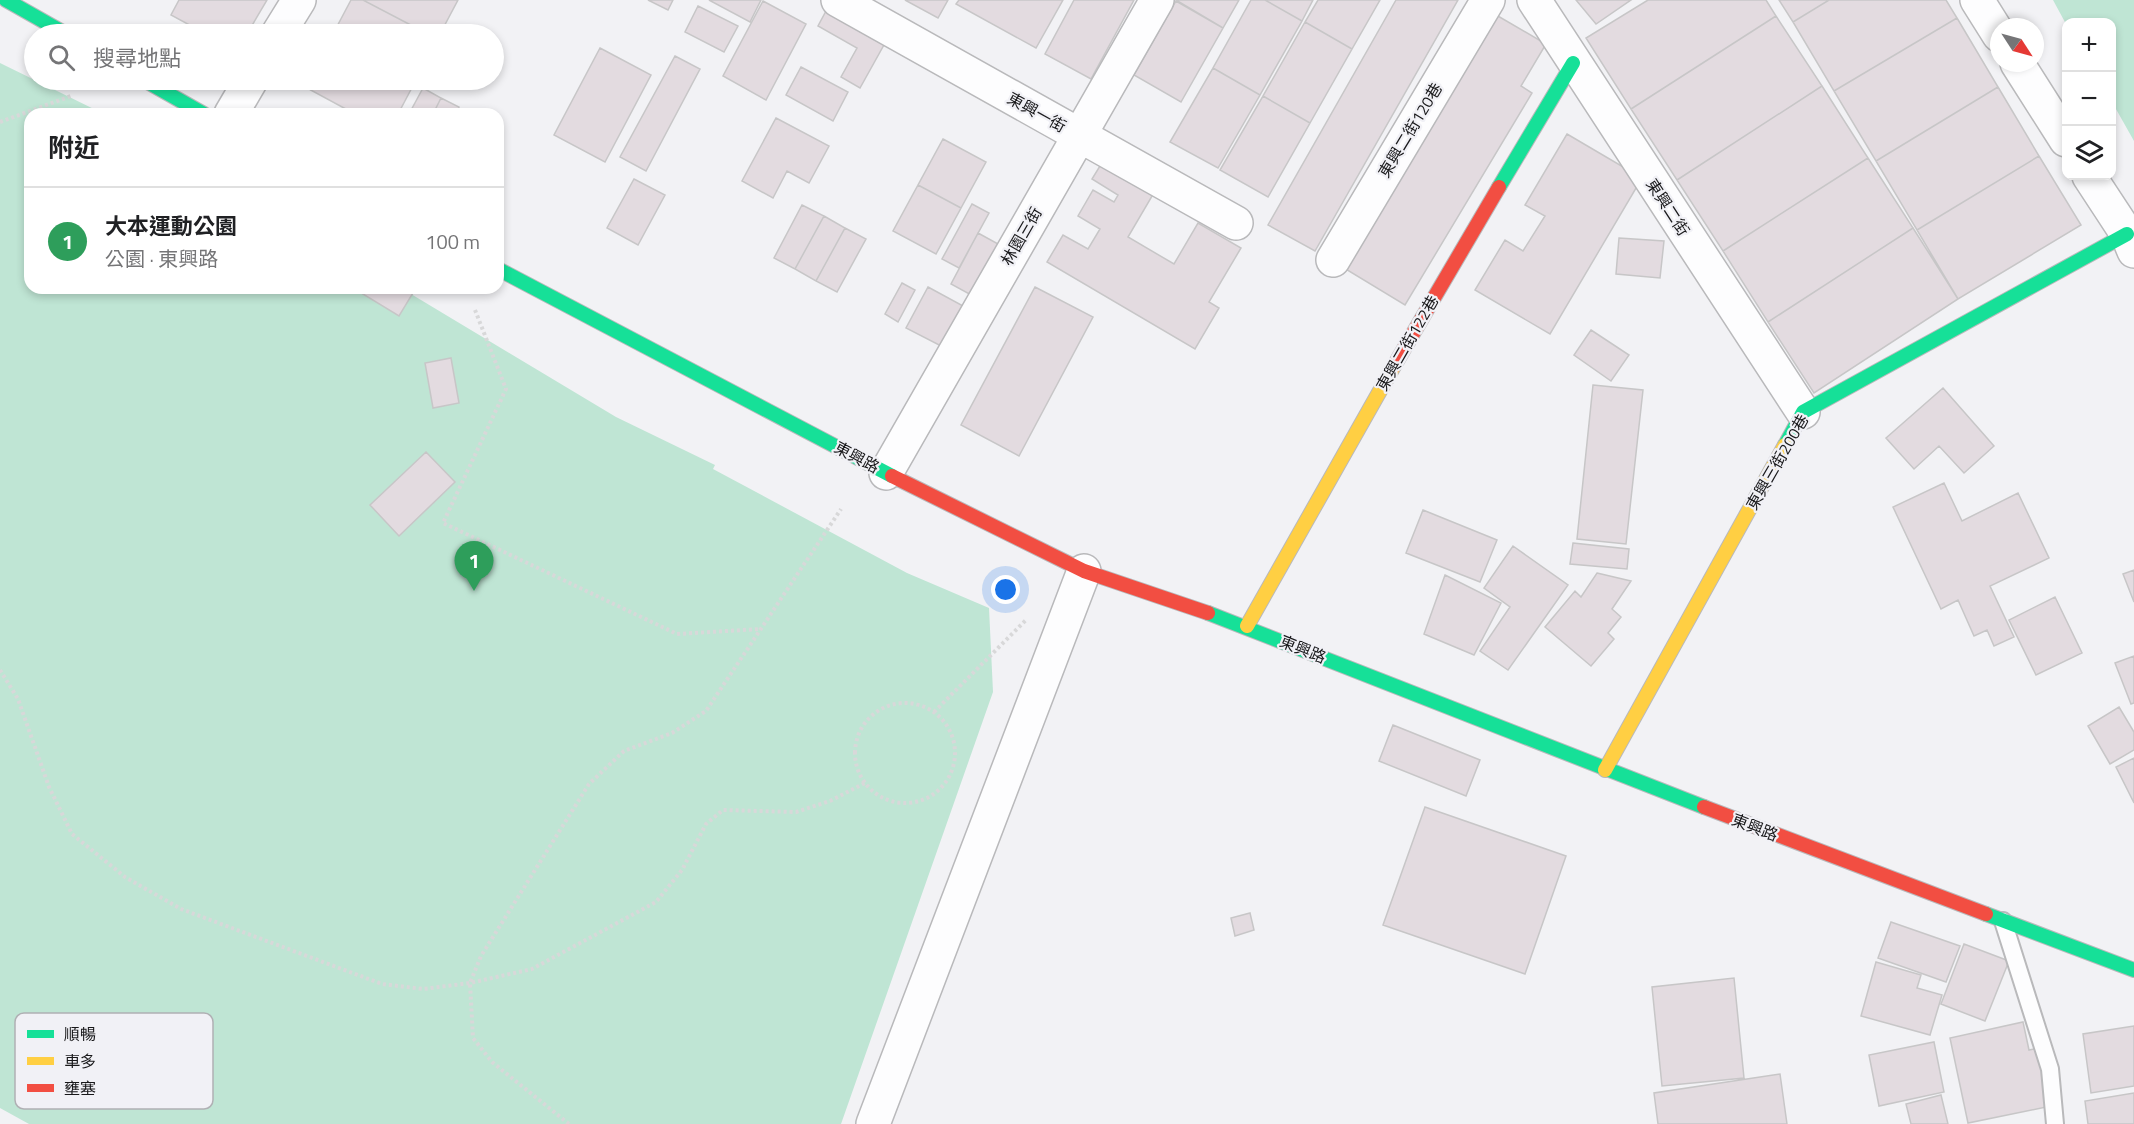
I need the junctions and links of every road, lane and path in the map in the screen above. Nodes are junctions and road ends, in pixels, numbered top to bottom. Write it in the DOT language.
graph roads {
  1 [pos="6,0"];
  2 [pos="299,0"];
  3 [pos="838,0"];
  4 [pos="1157,0"];
  5 [pos="1488,0"];
  6 [pos="1534,0"];
  7 [pos="1977,0"];
  8 [pos="1990,20"];
  9 [pos="48,24"];
  10 [pos="284,24"];
  11 [pos="1573,63"];
  12 [pos="2023,72"];
  13 [pos="162,90"];
  14 [pos="245,90"];
  15 [pos="71,96"];
  16 [pos="38,108"];
  17 [pos="193,108"];
  18 [pos="235,108"];
  19 [pos="24,113"];
  20 [pos="0,122"];
  21 [pos="2062,132"];
  22 [pos="1079,135"];
  23 [pos="2091,180"];
  24 [pos="1236,223"];
  25 [pos="2130,243"];
  26 [pos="1333,260"];
  27 [pos="504,272"];
  28 [pos="475,310"];
  29 [pos="1803,412"];
  30 [pos="886,473"];
  31 [pos="841,509"];
  32 [pos="1084,571"];
  33 [pos="1033,613"];
  34 [pos="1247,626"];
  35 [pos="760,630"];
  36 [pos="0,670"];
  37 [pos="934,712"];
  38 [pos="1605,770"];
  39 [pos="865,783"];
  40 [pos="2002,921"];
  41 [pos="2134,970"];
  42 [pos="470,983"];
  43 [pos="569,1124"];
  44 [pos="873,1124"];
  45 [pos="2055,1124"];
  1 -- 9 [label="street"];
  2 -- 10 [label="street"];
  3 -- 22 [label="street, 東興一街"];
  4 -- 22 [label="street, 林園三街"];
  5 -- 26 [label="street, 東興二街120巷"];
  6 -- 11 [label="street, 東興二街"];
  7 -- 8 [label="street"];
  11 -- 29 [label="street, 東興二街"];
  11 -- 34 [label="street, 東興二街122巷"];
  12 -- 21 [label="street"];
  13 -- 17 [label="street"];
  14 -- 18 [label="street"];
  15 -- 16 [label="path"];
  19 -- 20 [label="path"];
  22 -- 24 [label="street, 東興一街"];
  22 -- 30 [label="street, 林園三街"];
  23 -- 25 [label="street"];
  25 -- 29 [label="street, 東興三街200巷"];
  27 -- 30 [label="street, 東興路"];
  28 -- 35 [label="path"];
  29 -- 38 [label="street, 東興三街200巷"];
  30 -- 32 [label="street, 東興路"];
  31 -- 35 [label="path"];
  32 -- 34 [label="street, 東興路"];
  32 -- 44 [label="street"];
  33 -- 37 [label="path"];
  34 -- 38 [label="street, 東興路"];
  35 -- 42 [label="path"];
  36 -- 42 [label="path"];
  37 -- 39 [label="path"];
  37 -- 39 [label="path"];
  38 -- 40 [label="street, 東興路"];
  39 -- 42 [label="path"];
  40 -- 41 [label="street, 東興路"];
  40 -- 45 [label="lane"];
  42 -- 43 [label="path"];
}
